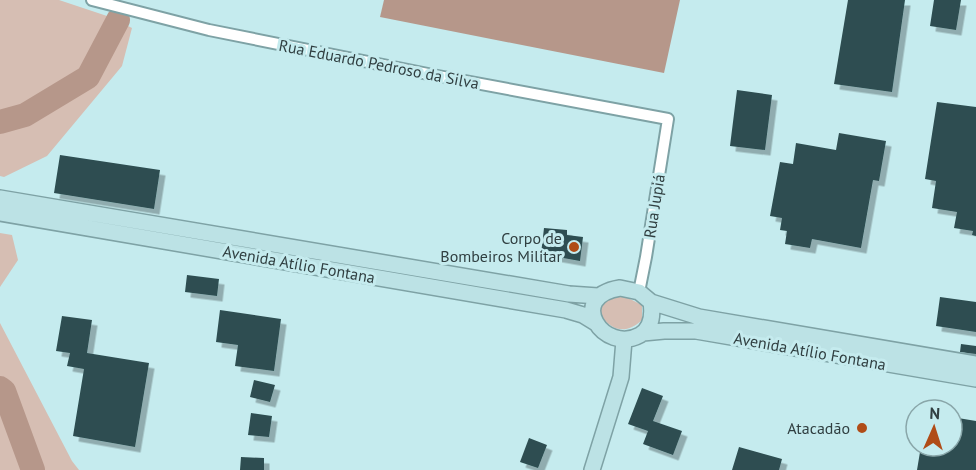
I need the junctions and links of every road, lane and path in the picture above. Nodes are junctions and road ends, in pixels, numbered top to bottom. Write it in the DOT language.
graph roads {
  1 [pos="92,0"];
  2 [pos="668,119"];
  3 [pos="0,198"];
  4 [pos="0,213"];
  5 [pos="598,296"];
  6 [pos="645,297"];
  7 [pos="596,323"];
  8 [pos="643,333"];
  9 [pos="624,340"];
  10 [pos="976,364"];
  11 [pos="976,379"];
  12 [pos="592,470"];
  1 -- 2 [label="street, Rua Eduardo Pedroso da Silva"];
  2 -- 6 [label="street, Rua Jupiá"];
  3 -- 5 [label="main road, Avenida Atílio Fontana"];
  4 -- 7 [label="main road, Avenida Atílio Fontana"];
  5 -- 6 [label="main road"];
  5 -- 7 [label="main road"];
  6 -- 8 [label="main road"];
  6 -- 10 [label="main road, Avenida Atílio Fontana"];
  7 -- 9 [label="main road"];
  8 -- 9 [label="main road"];
  8 -- 11 [label="main road, Avenida Atílio Fontana"];
  9 -- 12 [label="main road"];
}
